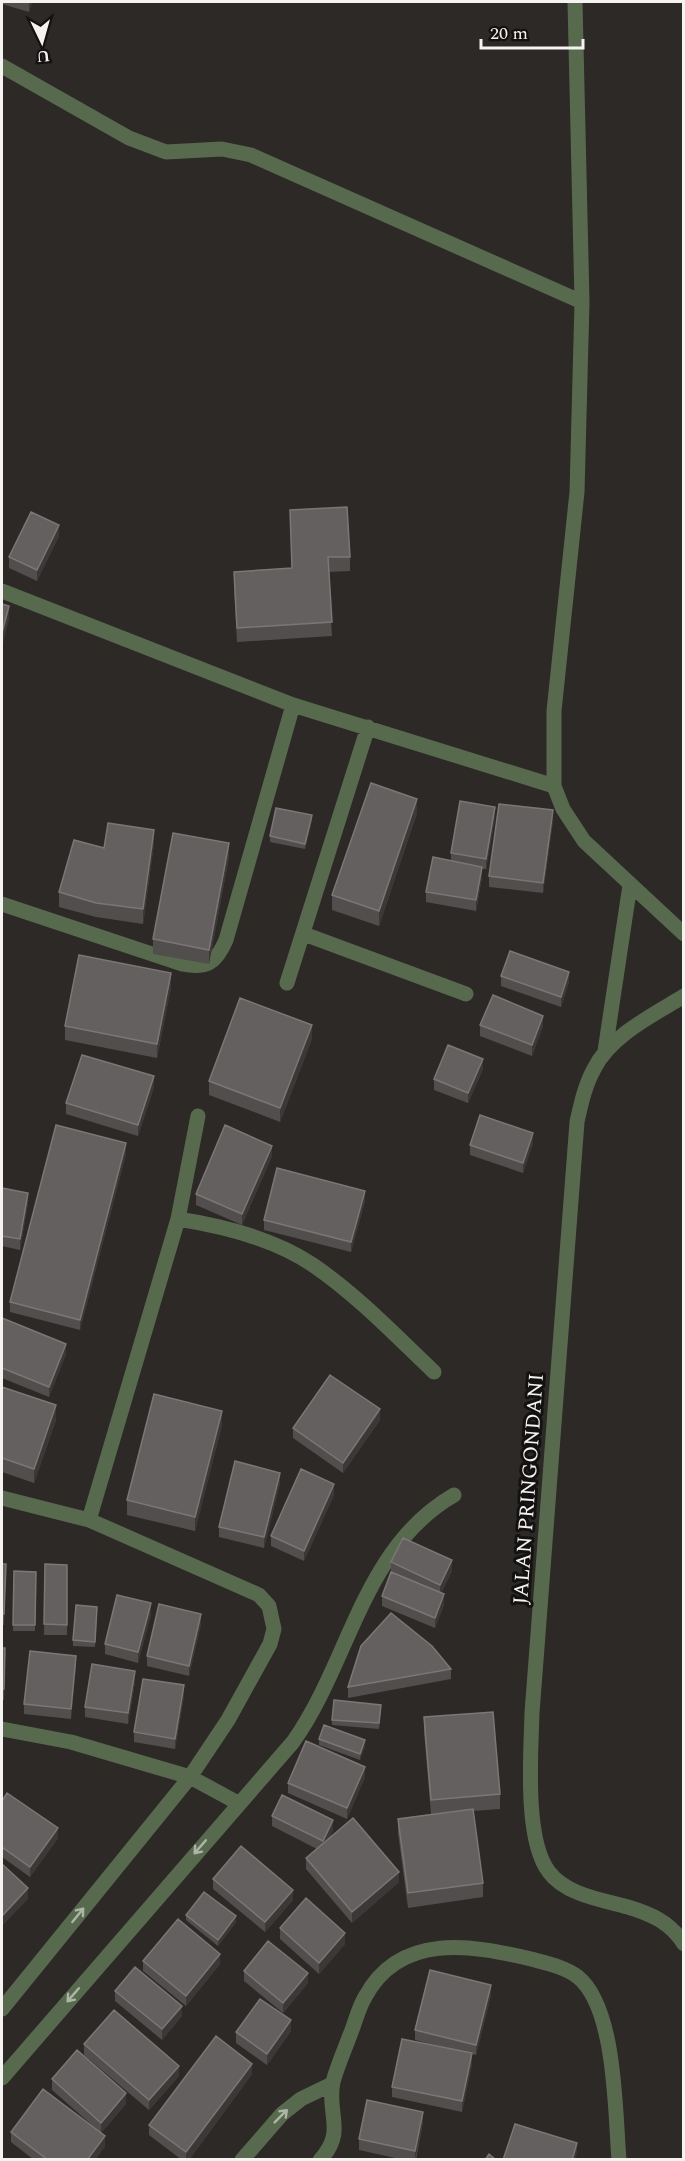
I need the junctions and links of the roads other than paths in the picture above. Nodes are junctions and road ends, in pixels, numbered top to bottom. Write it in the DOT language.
graph roads {
  1 [pos="576,2"];
  2 [pos="2,66"];
  3 [pos="582,302"];
  4 [pos="2,591"];
  5 [pos="293,705"];
  6 [pos="368,728"];
  7 [pos="554,786"];
  8 [pos="630,885"];
  9 [pos="2,904"];
  10 [pos="304,934"];
  11 [pos="684,934"];
  12 [pos="287,983"];
  13 [pos="465,994"];
  14 [pos="684,996"];
  15 [pos="605,1051"];
  16 [pos="198,1116"];
  17 [pos="178,1218"];
  18 [pos="434,1372"];
  19 [pos="453,1495"];
  20 [pos="2,1498"];
  21 [pos="89,1520"];
  22 [pos="2,1729"];
  23 [pos="190,1777"];
  24 [pos="238,1803"];
  25 [pos="684,1944"];
  26 [pos="2,2009"];
  27 [pos="2,2078"];
  28 [pos="332,2084"];
  29 [pos="242,2160"];
  30 [pos="320,2160"];
  31 [pos="619,2160"];
  1 -- 3 [label="street"];
  2 -- 3 [label="street"];
  3 -- 7 [label="street"];
  4 -- 5 [label="street"];
  5 -- 6 [label="street"];
  5 -- 9 [label="street"];
  6 -- 7 [label="street"];
  6 -- 10 [label="street"];
  7 -- 8 [label="street"];
  8 -- 11 [label="street"];
  8 -- 15 [label="street"];
  10 -- 12 [label="street"];
  10 -- 13 [label="street"];
  14 -- 15 [label="street, JALAN PRINGONDANI"];
  15 -- 25 [label="street, JALAN PRINGONDANI"];
  16 -- 17 [label="street"];
  17 -- 18 [label="street"];
  17 -- 21 [label="street"];
  19 -- 24 [label="street"];
  20 -- 21 [label="street"];
  21 -- 23 [label="street"];
  22 -- 23 [label="street"];
  23 -- 24 [label="street"];
  26 -- 23 [label="street, one-way"];
  24 -- 27 [label="street, one-way"];
  29 -- 28 [label="street, one-way"];
  28 -- 30 [label="street"];
  28 -- 31 [label="street"];
}
